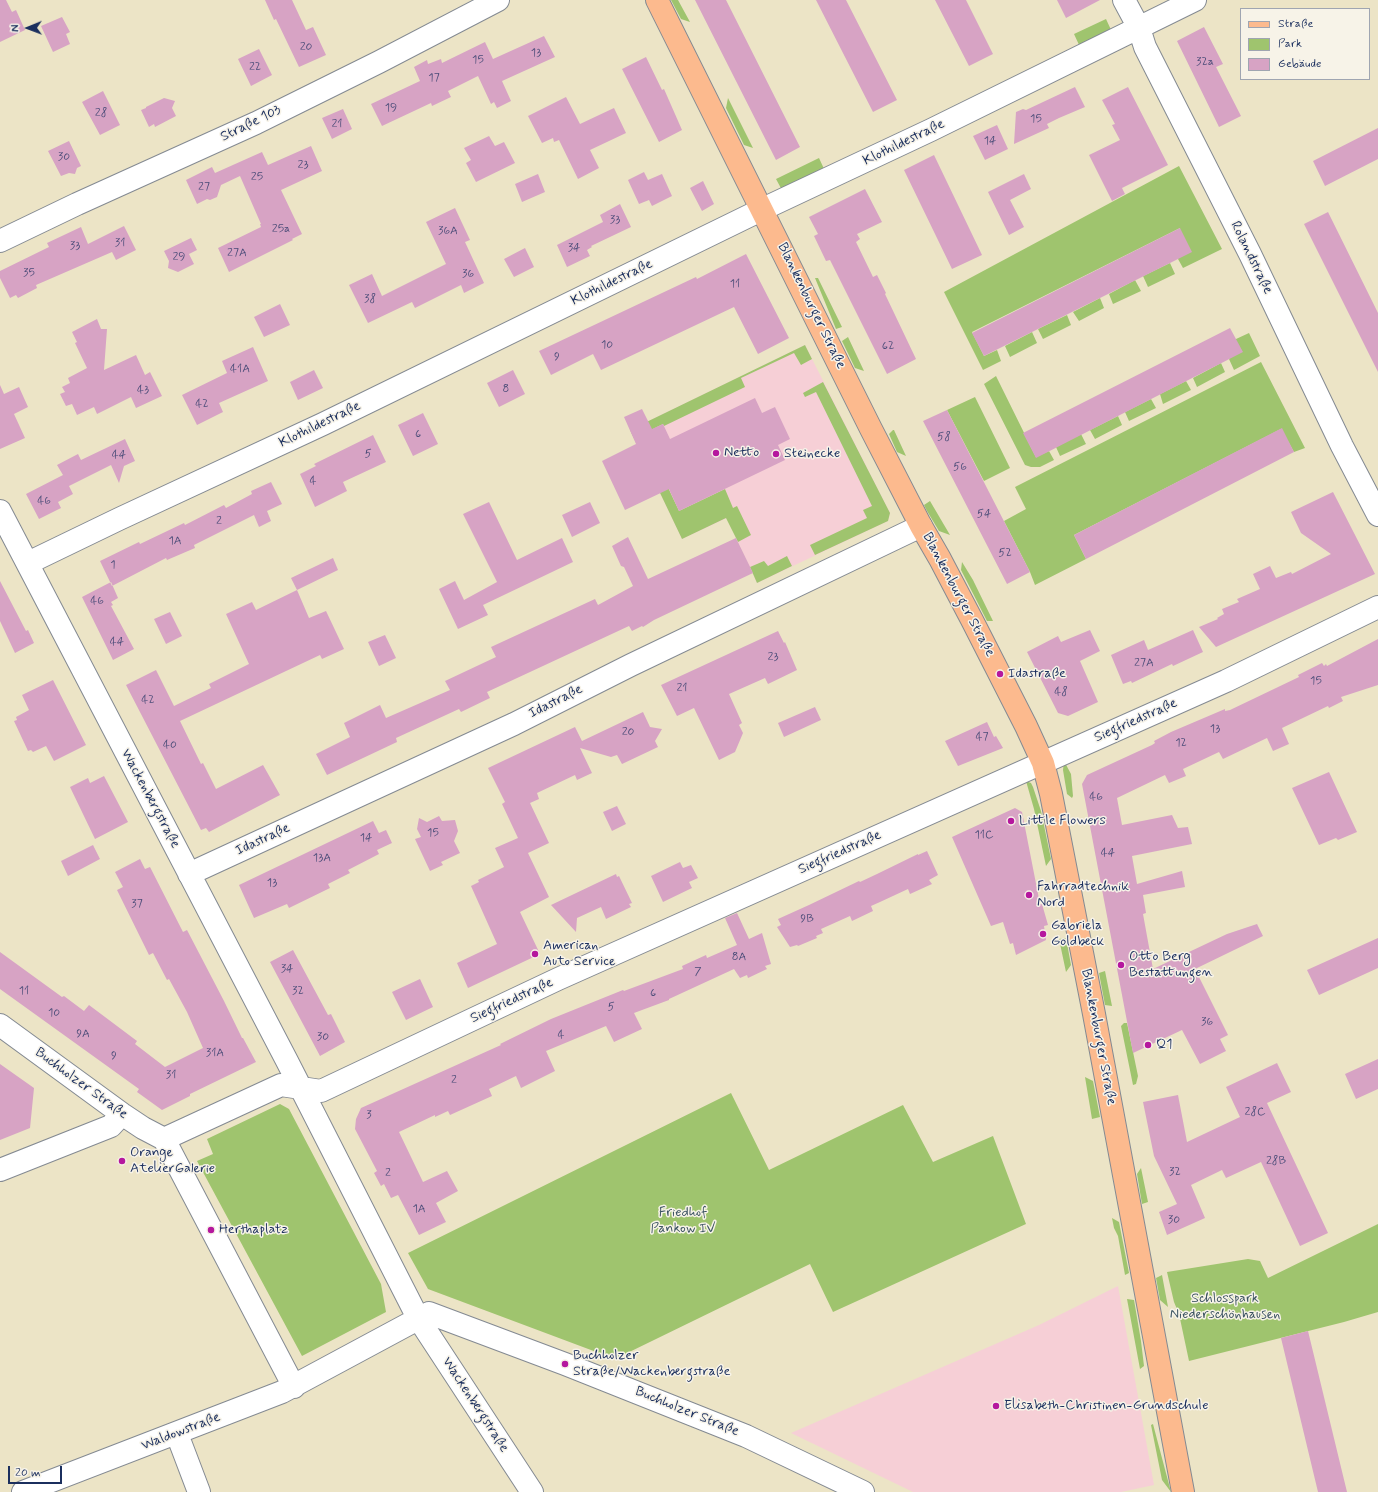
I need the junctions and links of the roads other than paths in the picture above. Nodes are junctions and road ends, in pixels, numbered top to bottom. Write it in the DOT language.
graph roads {
  1 [pos="498,0"];
  2 [pos="657,0"];
  3 [pos="1124,0"];
  4 [pos="1195,0"];
  5 [pos="1138,28"];
  6 [pos="763,209"];
  7 [pos="0,241"];
  8 [pos="0,511"];
  9 [pos="1378,515"];
  10 [pos="921,526"];
  11 [pos="28,563"];
  12 [pos="1378,607"];
  13 [pos="1043,763"];
  14 [pos="189,874"];
  15 [pos="0,1026"];
  16 [pos="300,1087"];
  17 [pos="122,1114"];
  18 [pos="164,1139"];
  19 [pos="0,1170"];
  20 [pos="418,1318"];
  21 [pos="294,1387"];
  22 [pos="177,1434"];
  23 [pos="23,1492"];
  24 [pos="199,1492"];
  25 [pos="532,1492"];
  26 [pos="863,1492"];
  27 [pos="1183,1492"];
  1 -- 7 [label="street, Straße 103"];
  2 -- 6 [label="main road, Blankenburger Straße"];
  3 -- 5 [label="street, Rolandstraße"];
  4 -- 5 [label="street, Klothildestraße"];
  5 -- 6 [label="street, Klothildestraße"];
  5 -- 9 [label="street, Rolandstraße"];
  6 -- 10 [label="main road, Blankenburger Straße"];
  6 -- 11 [label="street, Klothildestraße"];
  8 -- 11 [label="street, Wackenbergstraße"];
  10 -- 13 [label="main road, Blankenburger Straße"];
  10 -- 14 [label="street, Idastraße"];
  11 -- 14 [label="street, Wackenbergstraße"];
  12 -- 13 [label="street, Siegfriedstraße"];
  13 -- 16 [label="street, Siegfriedstraße"];
  13 -- 27 [label="main road, Blankenburger Straße"];
  14 -- 16 [label="street, Wackenbergstraße"];
  15 -- 17 [label="street, Buchholzer Straße"];
  16 -- 18 [label="street"];
  16 -- 20 [label="street"];
  17 -- 18 [label="street, Buchholzer Straße"];
  17 -- 19 [label="street"];
  18 -- 21 [label="street"];
  20 -- 21 [label="street"];
  20 -- 25 [label="street, Wackenbergstraße"];
  20 -- 26 [label="street, Buchholzer Straße"];
  21 -- 22 [label="street, Waldowstraße"];
  22 -- 23 [label="street, Waldowstraße"];
  22 -- 24 [label="street"];
}
